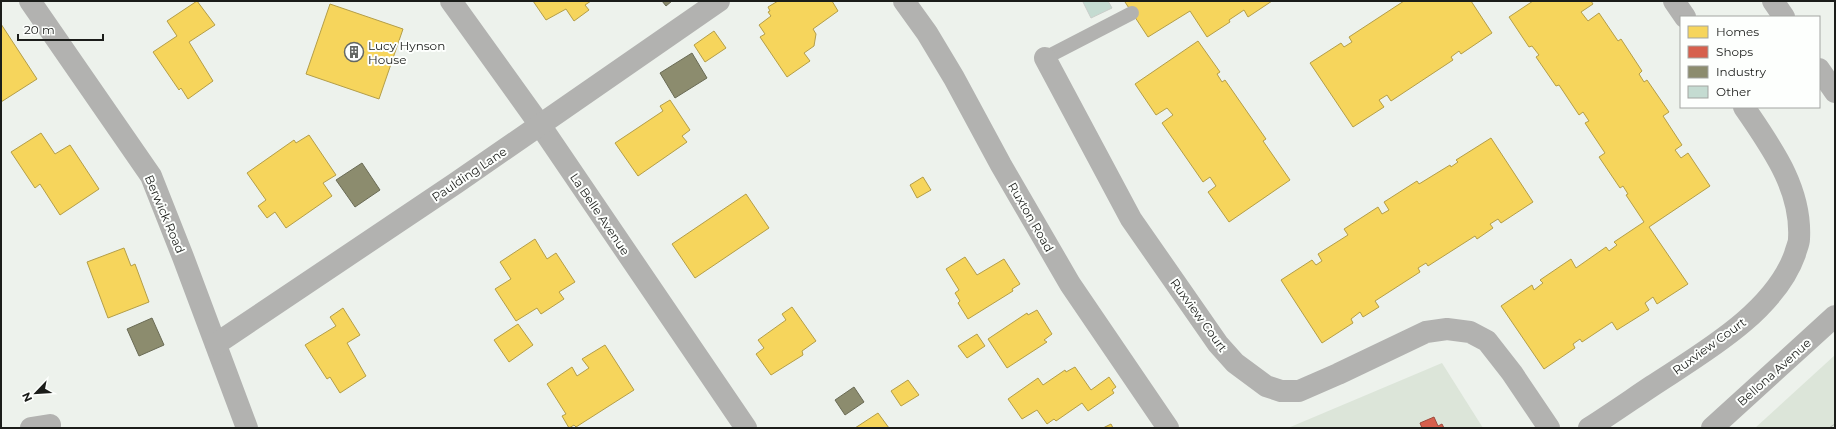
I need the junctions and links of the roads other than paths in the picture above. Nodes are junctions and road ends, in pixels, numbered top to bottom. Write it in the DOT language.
graph roads {
  1 [pos="30,1"];
  2 [pos="451,1"];
  3 [pos="719,1"];
  4 [pos="904,1"];
  5 [pos="1674,1"];
  6 [pos="1773,1"];
  7 [pos="1132,13"];
  8 [pos="1684,16"];
  9 [pos="1783,16"];
  10 [pos="1045,58"];
  11 [pos="1820,70"];
  12 [pos="1835,92"];
  13 [pos="1745,108"];
  14 [pos="540,125"];
  15 [pos="1835,316"];
  16 [pos="216,344"];
  17 [pos="247,428"];
  18 [pos="746,428"];
  19 [pos="1168,428"];
  20 [pos="1549,428"];
  21 [pos="1589,428"];
  22 [pos="1712,428"];
  1 -- 16 [label="street, Berwick Road"];
  2 -- 14 [label="street, La Belle Avenue"];
  3 -- 14 [label="street, Paulding Lane"];
  4 -- 19 [label="street, Ruxton Road"];
  5 -- 8 [label="street"];
  6 -- 9 [label="street"];
  7 -- 10 [label="lane"];
  10 -- 20 [label="street, Ruxview Court"];
  11 -- 12 [label="street"];
  13 -- 21 [label="street, Ruxview Court"];
  14 -- 16 [label="street, Paulding Lane"];
  14 -- 18 [label="street, La Belle Avenue"];
  15 -- 22 [label="main road, Bellona Avenue"];
  16 -- 17 [label="street, Berwick Road"];
}
